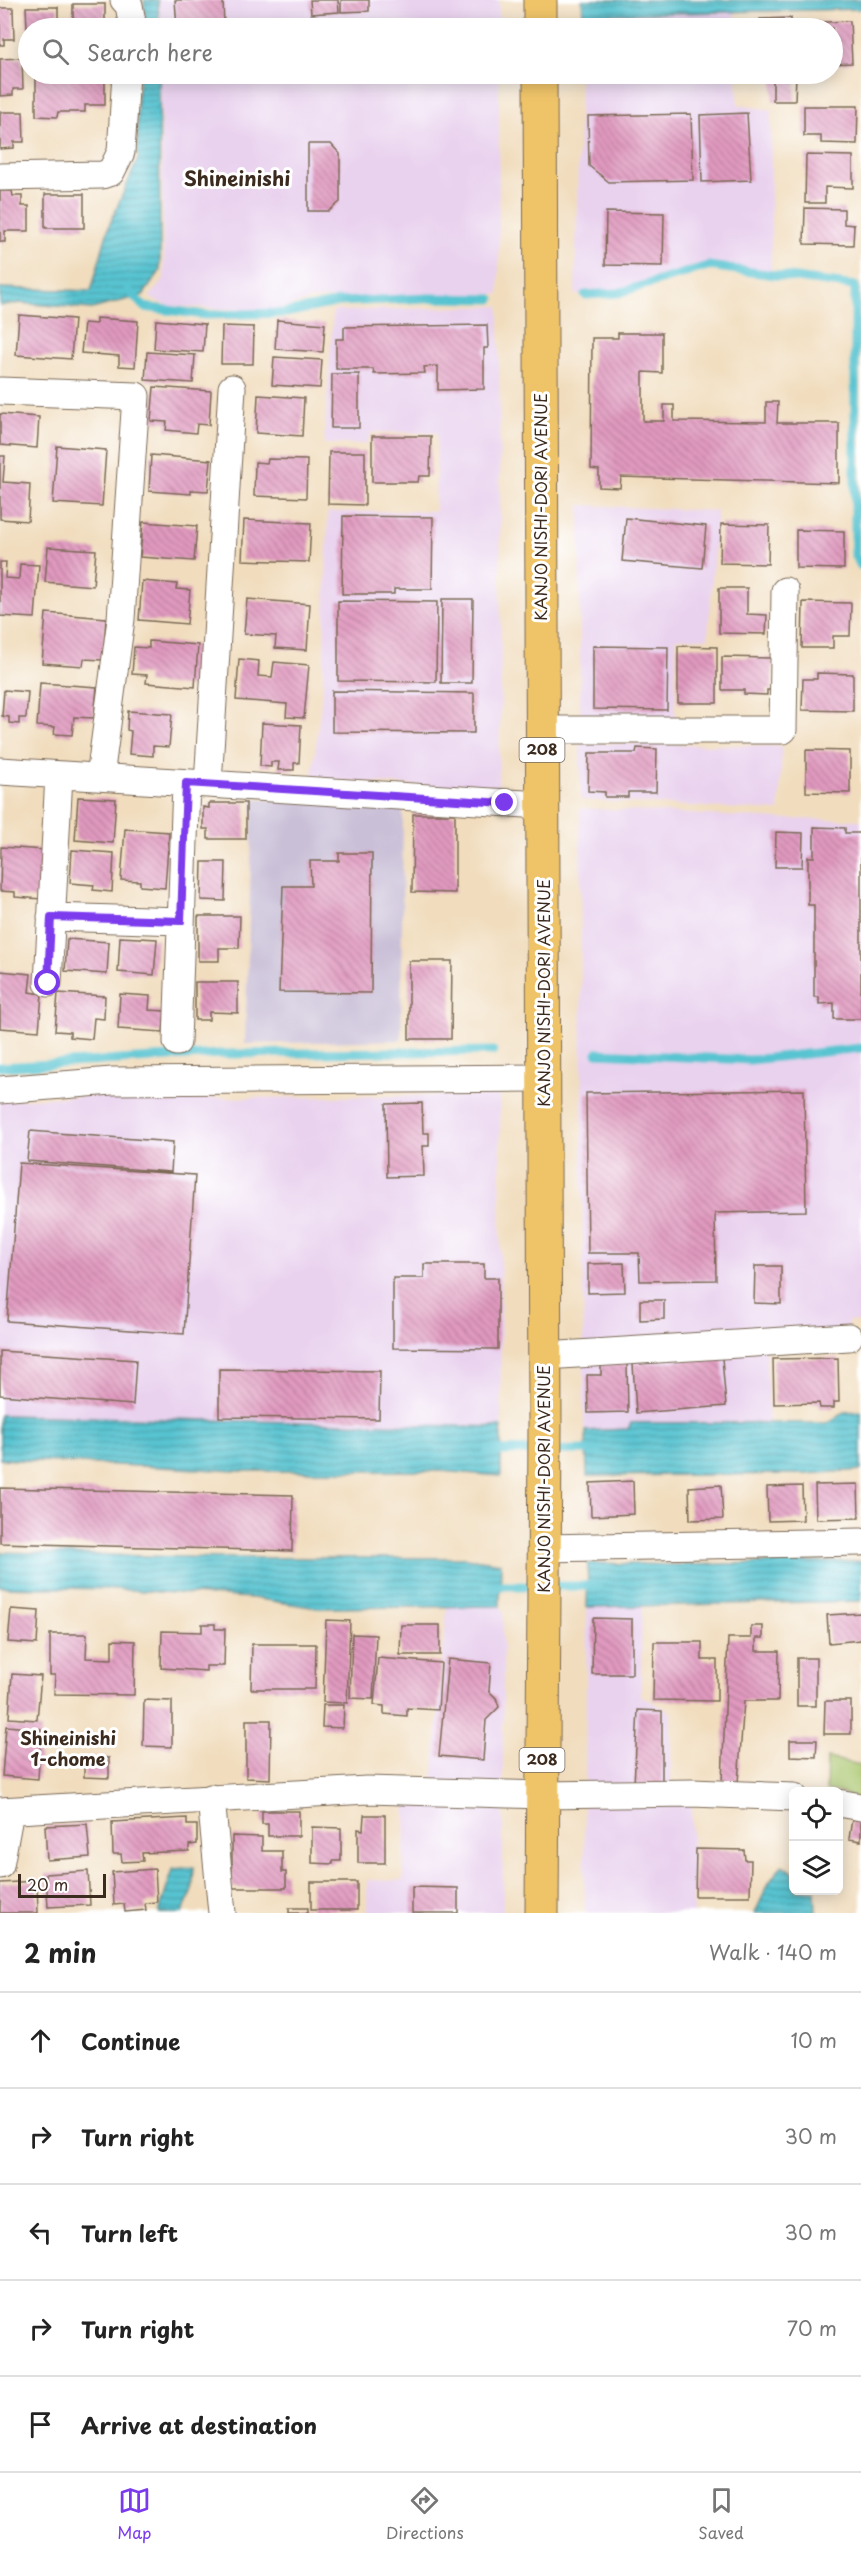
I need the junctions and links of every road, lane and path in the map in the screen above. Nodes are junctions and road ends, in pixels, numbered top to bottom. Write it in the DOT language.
graph roads {
  1 [pos="124,0"];
  2 [pos="540,0"];
  3 [pos="131,18"];
  4 [pos="540,18"];
  5 [pos="125,84"];
  6 [pos="540,84"];
  7 [pos="0,177"];
  8 [pos="232,388"];
  9 [pos="0,391"];
  10 [pos="785,591"];
  11 [pos="542,730"];
  12 [pos="0,771"];
  13 [pos="59,775"];
  14 [pos="100,777"];
  15 [pos="197,784"];
  16 [pos="542,805"];
  17 [pos="51,917"];
  18 [pos="181,921"];
  19 [pos="48,983"];
  20 [pos="177,1042"];
  21 [pos="544,1078"];
  22 [pos="0,1090"];
  23 [pos="849,1337"];
  24 [pos="545,1356"];
  25 [pos="861,1542"];
  26 [pos="544,1555"];
  27 [pos="542,1795"];
  28 [pos="789,1797"];
  29 [pos="211,1798"];
  30 [pos="843,1804"];
  31 [pos="861,1807"];
  32 [pos="5,1811"];
  33 [pos="0,1865"];
  34 [pos="222,1913"];
  35 [pos="542,1913"];
  1 -- 3 [label="street"];
  2 -- 4 [label="highway"];
  5 -- 7 [label="street"];
  6 -- 11 [label="highway, KANJO NISHI-DORI AVENUE / 208"];
  8 -- 15 [label="street"];
  9 -- 14 [label="street"];
  10 -- 11 [label="street"];
  11 -- 16 [label="highway, KANJO NISHI-DORI AVENUE / 208"];
  12 -- 13 [label="street"];
  13 -- 14 [label="street"];
  13 -- 17 [label="street"];
  14 -- 15 [label="street"];
  15 -- 16 [label="street"];
  15 -- 18 [label="street"];
  16 -- 21 [label="highway, KANJO NISHI-DORI AVENUE / 208"];
  17 -- 18 [label="street"];
  17 -- 19 [label="street"];
  18 -- 20 [label="street"];
  21 -- 22 [label="street"];
  21 -- 24 [label="highway, KANJO NISHI-DORI AVENUE / 208"];
  23 -- 24 [label="street"];
  24 -- 26 [label="highway, KANJO NISHI-DORI AVENUE / 208"];
  25 -- 26 [label="street"];
  26 -- 27 [label="highway, KANJO NISHI-DORI AVENUE / 208"];
  27 -- 28 [label="street"];
  27 -- 29 [label="street"];
  27 -- 35 [label="highway, KANJO NISHI-DORI AVENUE / 208"];
  29 -- 32 [label="street"];
  29 -- 34 [label="street"];
  30 -- 31 [label="street"];
  32 -- 33 [label="street"];
}
